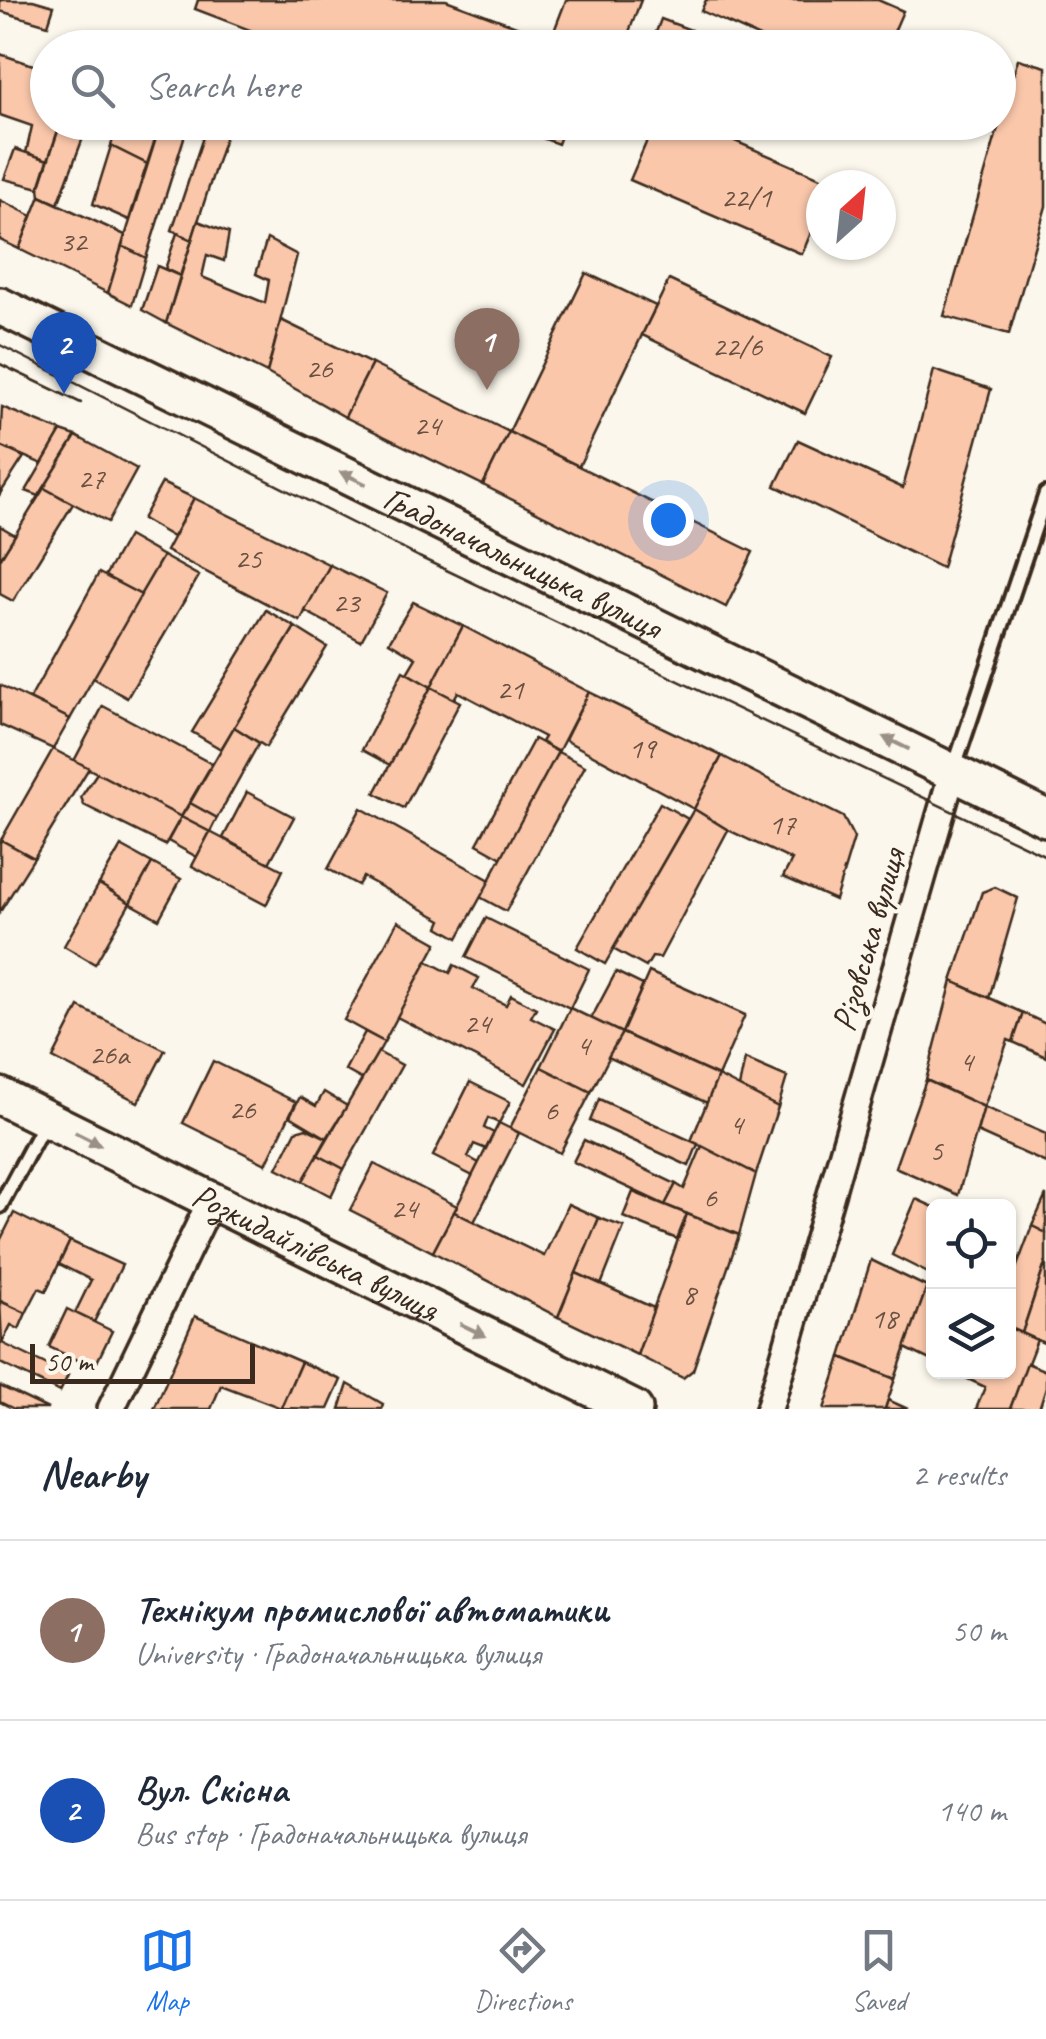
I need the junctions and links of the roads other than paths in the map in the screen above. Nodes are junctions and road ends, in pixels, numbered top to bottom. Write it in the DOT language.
graph roads {
  1 [pos="0,306"];
  2 [pos="1046,494"];
  3 [pos="953,771"];
  4 [pos="1046,818"];
  5 [pos="0,1096"];
  6 [pos="47,1118"];
  7 [pos="212,1201"];
  8 [pos="0,1206"];
  9 [pos="111,1409"];
  10 [pos="634,1409"];
  11 [pos="769,1409"];
  3 -- 1 [label="street, Градоначальницька вулиця, one-way"];
  2 -- 3 [label="lane, Різовська вулиця"];
  3 -- 4 [label="street, Градоначальницька вулиця"];
  3 -- 11 [label="street, Різовська вулиця"];
  5 -- 6 [label="street, Розкидайлівська вулиця"];
  6 -- 7 [label="street, Розкидайлівська вулиця, one-way"];
  6 -- 8 [label="lane"];
  7 -- 9 [label="street"];
  7 -- 10 [label="street, Розкидайлівська вулиця, one-way"];
}
